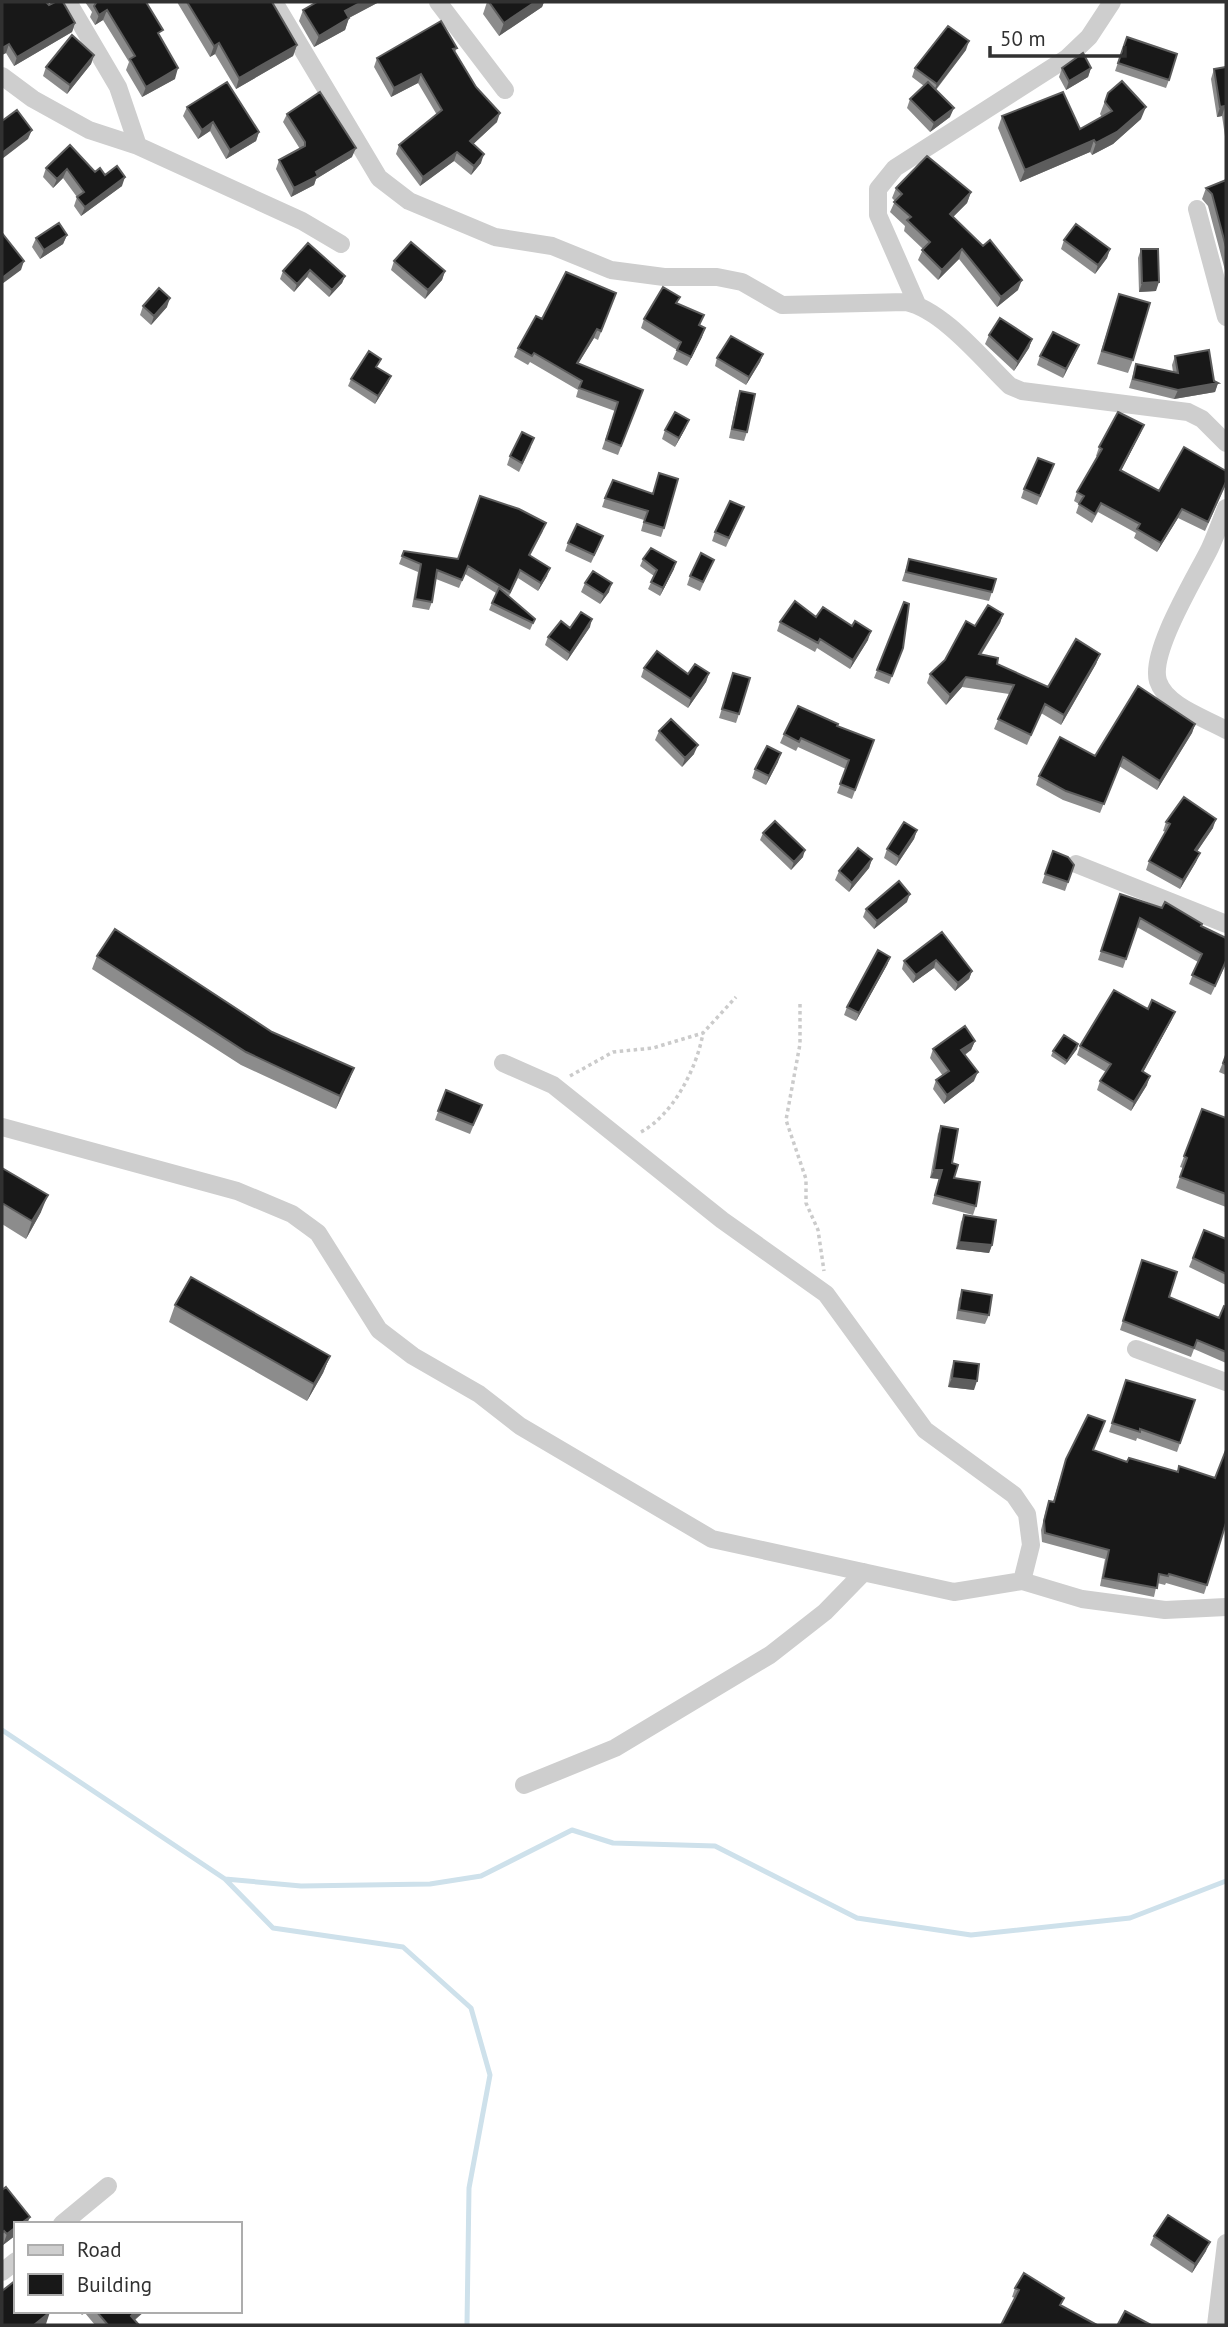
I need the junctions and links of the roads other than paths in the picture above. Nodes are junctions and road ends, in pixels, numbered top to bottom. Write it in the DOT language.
graph roads {
  1 [pos="68,2"];
  2 [pos="274,2"];
  3 [pos="438,2"];
  4 [pos="1112,2"];
  5 [pos="2,76"];
  6 [pos="505,90"];
  7 [pos="138,146"];
  8 [pos="1198,209"];
  9 [pos="341,244"];
  10 [pos="918,304"];
  11 [pos="1226,317"];
  12 [pos="1226,443"];
  13 [pos="1226,508"];
  14 [pos="1226,730"];
  15 [pos="1076,864"];
  16 [pos="1226,924"];
  17 [pos="503,1063"];
  18 [pos="2,1127"];
  19 [pos="1136,1349"];
  20 [pos="1226,1382"];
  21 [pos="864,1572"];
  22 [pos="1022,1581"];
  23 [pos="1226,1607"];
  24 [pos="524,1785"];
  25 [pos="108,2186"];
  26 [pos="64,2222"];
  27 [pos="1226,2243"];
  28 [pos="1216,2325"];
  1 -- 7 [label="street"];
  2 -- 10 [label="street"];
  3 -- 6 [label="street"];
  4 -- 10 [label="street"];
  5 -- 7 [label="street"];
  7 -- 9 [label="street"];
  8 -- 11 [label="street"];
  10 -- 12 [label="street"];
  13 -- 14 [label="street"];
  15 -- 16 [label="street"];
  17 -- 22 [label="street"];
  18 -- 21 [label="street"];
  19 -- 20 [label="street"];
  21 -- 22 [label="street"];
  21 -- 24 [label="street"];
  22 -- 23 [label="street"];
  25 -- 26 [label="street"];
  27 -- 28 [label="street"];
}
